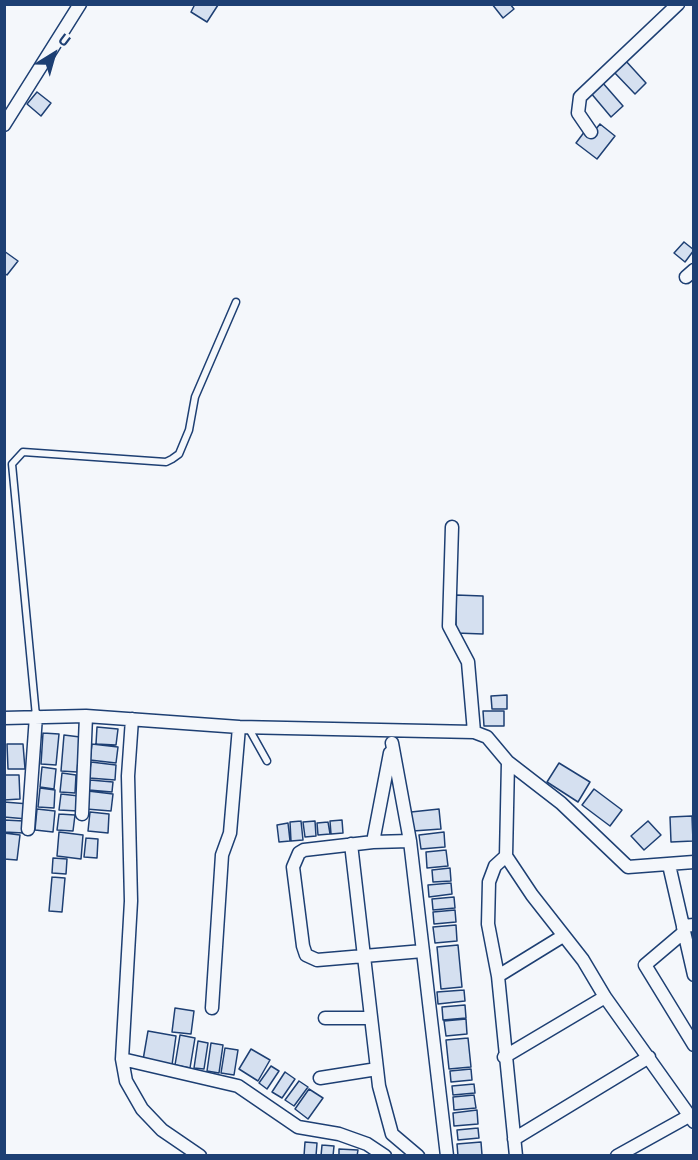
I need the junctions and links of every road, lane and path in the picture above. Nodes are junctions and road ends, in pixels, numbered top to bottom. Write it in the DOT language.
graph roads {
  1 [pos="80,4"];
  2 [pos="678,4"];
  3 [pos="4,126"];
  4 [pos="591,132"];
  5 [pos="236,302"];
  6 [pos="452,527"];
  7 [pos="36,716"];
  8 [pos="86,716"];
  9 [pos="4,718"];
  10 [pos="132,719"];
  11 [pos="243,727"];
  12 [pos="474,732"];
  13 [pos="392,737"];
  14 [pos="267,761"];
  15 [pos="508,762"];
  16 [pos="81,814"];
  17 [pos="28,829"];
  18 [pos="410,841"];
  19 [pos="373,842"];
  20 [pos="351,844"];
  21 [pos="506,856"];
  22 [pos="693,862"];
  23 [pos="669,864"];
  24 [pos="687,928"];
  25 [pos="562,936"];
  26 [pos="423,951"];
  27 [pos="364,958"];
  28 [pos="693,975"];
  29 [pos="498,976"];
  30 [pos="605,997"];
  31 [pos="212,1008"];
  32 [pos="325,1018"];
  33 [pos="371,1018"];
  34 [pos="693,1045"];
  35 [pos="649,1057"];
  36 [pos="504,1058"];
  37 [pos="122,1059"];
  38 [pos="377,1070"];
  39 [pos="320,1078"];
  40 [pos="691,1119"];
  41 [pos="514,1139"];
  42 [pos="624,1154"];
  43 [pos="200,1155"];
  44 [pos="385,1155"];
  45 [pos="418,1155"];
  46 [pos="447,1155"];
  47 [pos="516,1155"];
  1 -- 3 [label="street"];
  2 -- 4 [label="street"];
  5 -- 7 [label="lane"];
  6 -- 12 [label="street"];
  7 -- 8 [label="street"];
  7 -- 9 [label="street"];
  7 -- 17 [label="street"];
  8 -- 10 [label="street"];
  8 -- 16 [label="street"];
  10 -- 11 [label="street"];
  10 -- 37 [label="street"];
  11 -- 13 [label="street"];
  11 -- 14 [label="lane"];
  11 -- 31 [label="street"];
  12 -- 13 [label="street"];
  12 -- 15 [label="street"];
  13 -- 18 [label="street"];
  13 -- 19 [label="street"];
  15 -- 21 [label="street"];
  15 -- 23 [label="street"];
  18 -- 19 [label="street"];
  18 -- 26 [label="street"];
  19 -- 20 [label="street"];
  20 -- 27 [label="street"];
  20 -- 27 [label="street"];
  21 -- 25 [label="street"];
  21 -- 29 [label="street"];
  22 -- 23 [label="street"];
  23 -- 24 [label="street"];
  24 -- 28 [label="street"];
  24 -- 34 [label="street"];
  25 -- 29 [label="street"];
  25 -- 30 [label="street"];
  26 -- 27 [label="street"];
  26 -- 46 [label="street"];
  27 -- 33 [label="street"];
  29 -- 36 [label="street"];
  30 -- 35 [label="street"];
  30 -- 36 [label="street"];
  32 -- 33 [label="street"];
  33 -- 38 [label="street"];
  35 -- 40 [label="street"];
  35 -- 41 [label="street"];
  36 -- 41 [label="street"];
  37 -- 43 [label="street"];
  37 -- 44 [label="street"];
  38 -- 39 [label="street"];
  38 -- 45 [label="street"];
  40 -- 42 [label="street"];
  41 -- 47 [label="street"];
}
